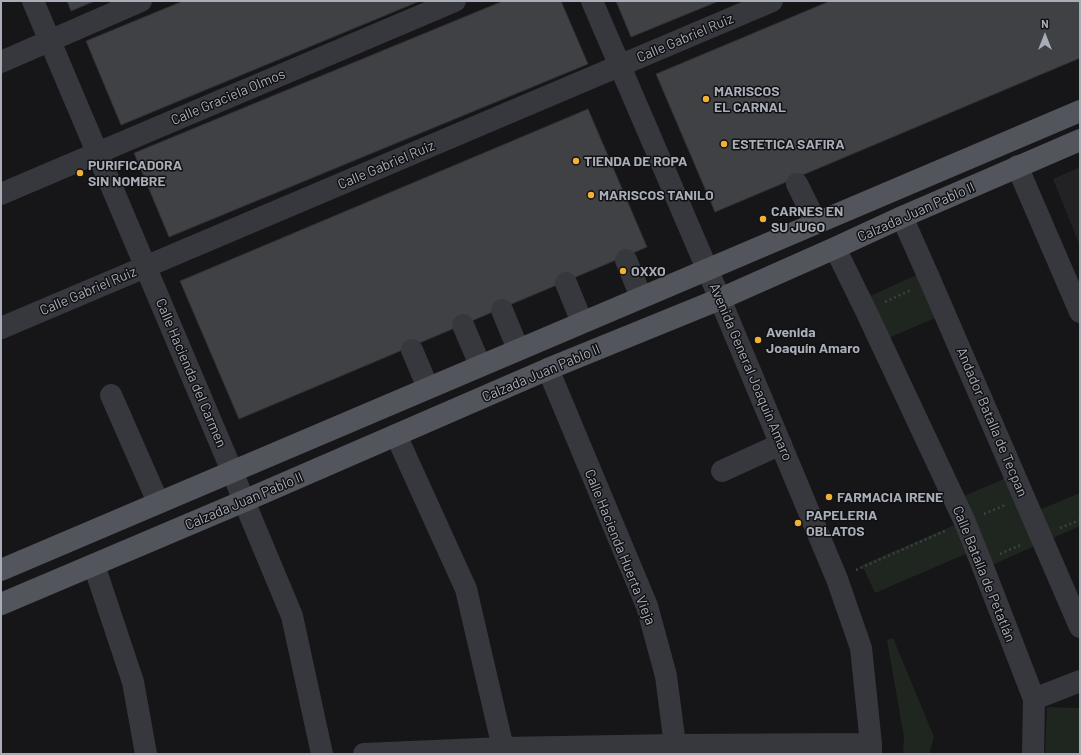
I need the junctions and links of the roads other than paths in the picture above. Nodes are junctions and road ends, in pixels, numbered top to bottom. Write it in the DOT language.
graph roads {
  1 [pos="32,1"];
  2 [pos="141,1"];
  3 [pos="455,1"];
  4 [pos="592,1"];
  5 [pos="772,1"];
  6 [pos="49,40"];
  7 [pos="1,62"];
  8 [pos="620,66"];
  9 [pos="1080,110"];
  10 [pos="1080,140"];
  11 [pos="97,153"];
  12 [pos="1017,166"];
  13 [pos="797,184"];
  14 [pos="1,194"];
  15 [pos="902,217"];
  16 [pos="816,222"];
  17 [pos="835,248"];
  18 [pos="626,260"];
  19 [pos="145,267"];
  20 [pos="707,269"];
  21 [pos="566,283"];
  22 [pos="642,297"];
  23 [pos="720,299"];
  24 [pos="502,310"];
  25 [pos="1080,312"];
  26 [pos="582,322"];
  27 [pos="463,326"];
  28 [pos="1,328"];
  29 [pos="518,349"];
  30 [pos="412,350"];
  31 [pos="480,365"];
  32 [pos="548,369"];
  33 [pos="428,388"];
  34 [pos="111,395"];
  35 [pos="396,435"];
  36 [pos="781,444"];
  37 [pos="232,471"];
  38 [pos="722,471"];
  39 [pos="244,501"];
  40 [pos="158,502"];
  41 [pos="94,565"];
  42 [pos="1,570"];
  43 [pos="1,604"];
  44 [pos="1080,628"];
  45 [pos="1080,681"];
  46 [pos="1034,699"];
  47 [pos="871,749"];
  48 [pos="675,750"];
  49 [pos="503,751"];
  50 [pos="146,754"];
  51 [pos="322,754"];
  52 [pos="364,754"];
  53 [pos="1033,754"];
  1 -- 6 [label="street, Calle Hacienda del Carmen"];
  2 -- 6 [label="street"];
  3 -- 11 [label="street, Calle Graciela Olmos"];
  4 -- 8 [label="street, Avenida General Joaquín Amaro"];
  5 -- 8 [label="street, Calle Gabriel Ruiz"];
  6 -- 7 [label="street"];
  6 -- 11 [label="street, Calle Hacienda del Carmen"];
  8 -- 19 [label="street, Calle Gabriel Ruiz"];
  8 -- 20 [label="street, Avenida General Joaquín Amaro"];
  9 -- 16 [label="main road, Calzada Juan Pablo II"];
  10 -- 12 [label="main road, Calzada Juan Pablo II"];
  11 -- 14 [label="street, Calle Graciela Olmos"];
  11 -- 19 [label="street, Calle Hacienda del Carmen"];
  12 -- 15 [label="main road, Calzada Juan Pablo II"];
  12 -- 25 [label="street"];
  13 -- 16 [label="street"];
  15 -- 17 [label="main road, Calzada Juan Pablo II"];
  15 -- 44 [label="street, Andador Batalla de Tecpan"];
  16 -- 20 [label="main road, Calzada Juan Pablo II"];
  17 -- 23 [label="main road, Calzada Juan Pablo II"];
  17 -- 46 [label="street, Calle Batalla de Petatlán"];
  18 -- 22 [label="street"];
  19 -- 28 [label="street, Calle Gabriel Ruiz"];
  19 -- 37 [label="street, Calle Hacienda del Carmen"];
  20 -- 22 [label="main road, Calzada Juan Pablo II"];
  20 -- 23 [label="street, Avenida General Joaquín Amaro"];
  21 -- 26 [label="street"];
  22 -- 26 [label="main road, Calzada Juan Pablo II"];
  23 -- 32 [label="main road, Calzada Juan Pablo II"];
  23 -- 36 [label="street, Avenida General Joaquín Amaro"];
  24 -- 29 [label="street"];
  26 -- 29 [label="main road, Calzada Juan Pablo II"];
  27 -- 31 [label="street"];
  29 -- 31 [label="main road, Calzada Juan Pablo II"];
  30 -- 33 [label="street"];
  31 -- 33 [label="main road, Calzada Juan Pablo II"];
  32 -- 35 [label="main road, Calzada Juan Pablo II"];
  32 -- 48 [label="street, Calle Hacienda Huerta Vieja"];
  33 -- 37 [label="main road, Calzada Juan Pablo II"];
  34 -- 40 [label="street"];
  35 -- 39 [label="main road, Calzada Juan Pablo II"];
  35 -- 49 [label="street"];
  36 -- 38 [label="street"];
  36 -- 47 [label="street, Avenida General Joaquín Amaro"];
  37 -- 39 [label="street, Calle Hacienda del Carmen"];
  37 -- 40 [label="main road, Calzada Juan Pablo II"];
  39 -- 41 [label="main road, Calzada Juan Pablo II"];
  39 -- 51 [label="street, Calle Hacienda del Carmen"];
  40 -- 42 [label="main road, Calzada Juan Pablo II"];
  41 -- 43 [label="main road, Calzada Juan Pablo II"];
  41 -- 50 [label="street"];
  45 -- 46 [label="street"];
  46 -- 53 [label="street, Calle Batalla de Petatlán"];
  47 -- 48 [label="street"];
  48 -- 49 [label="street"];
  49 -- 52 [label="street"];
}
